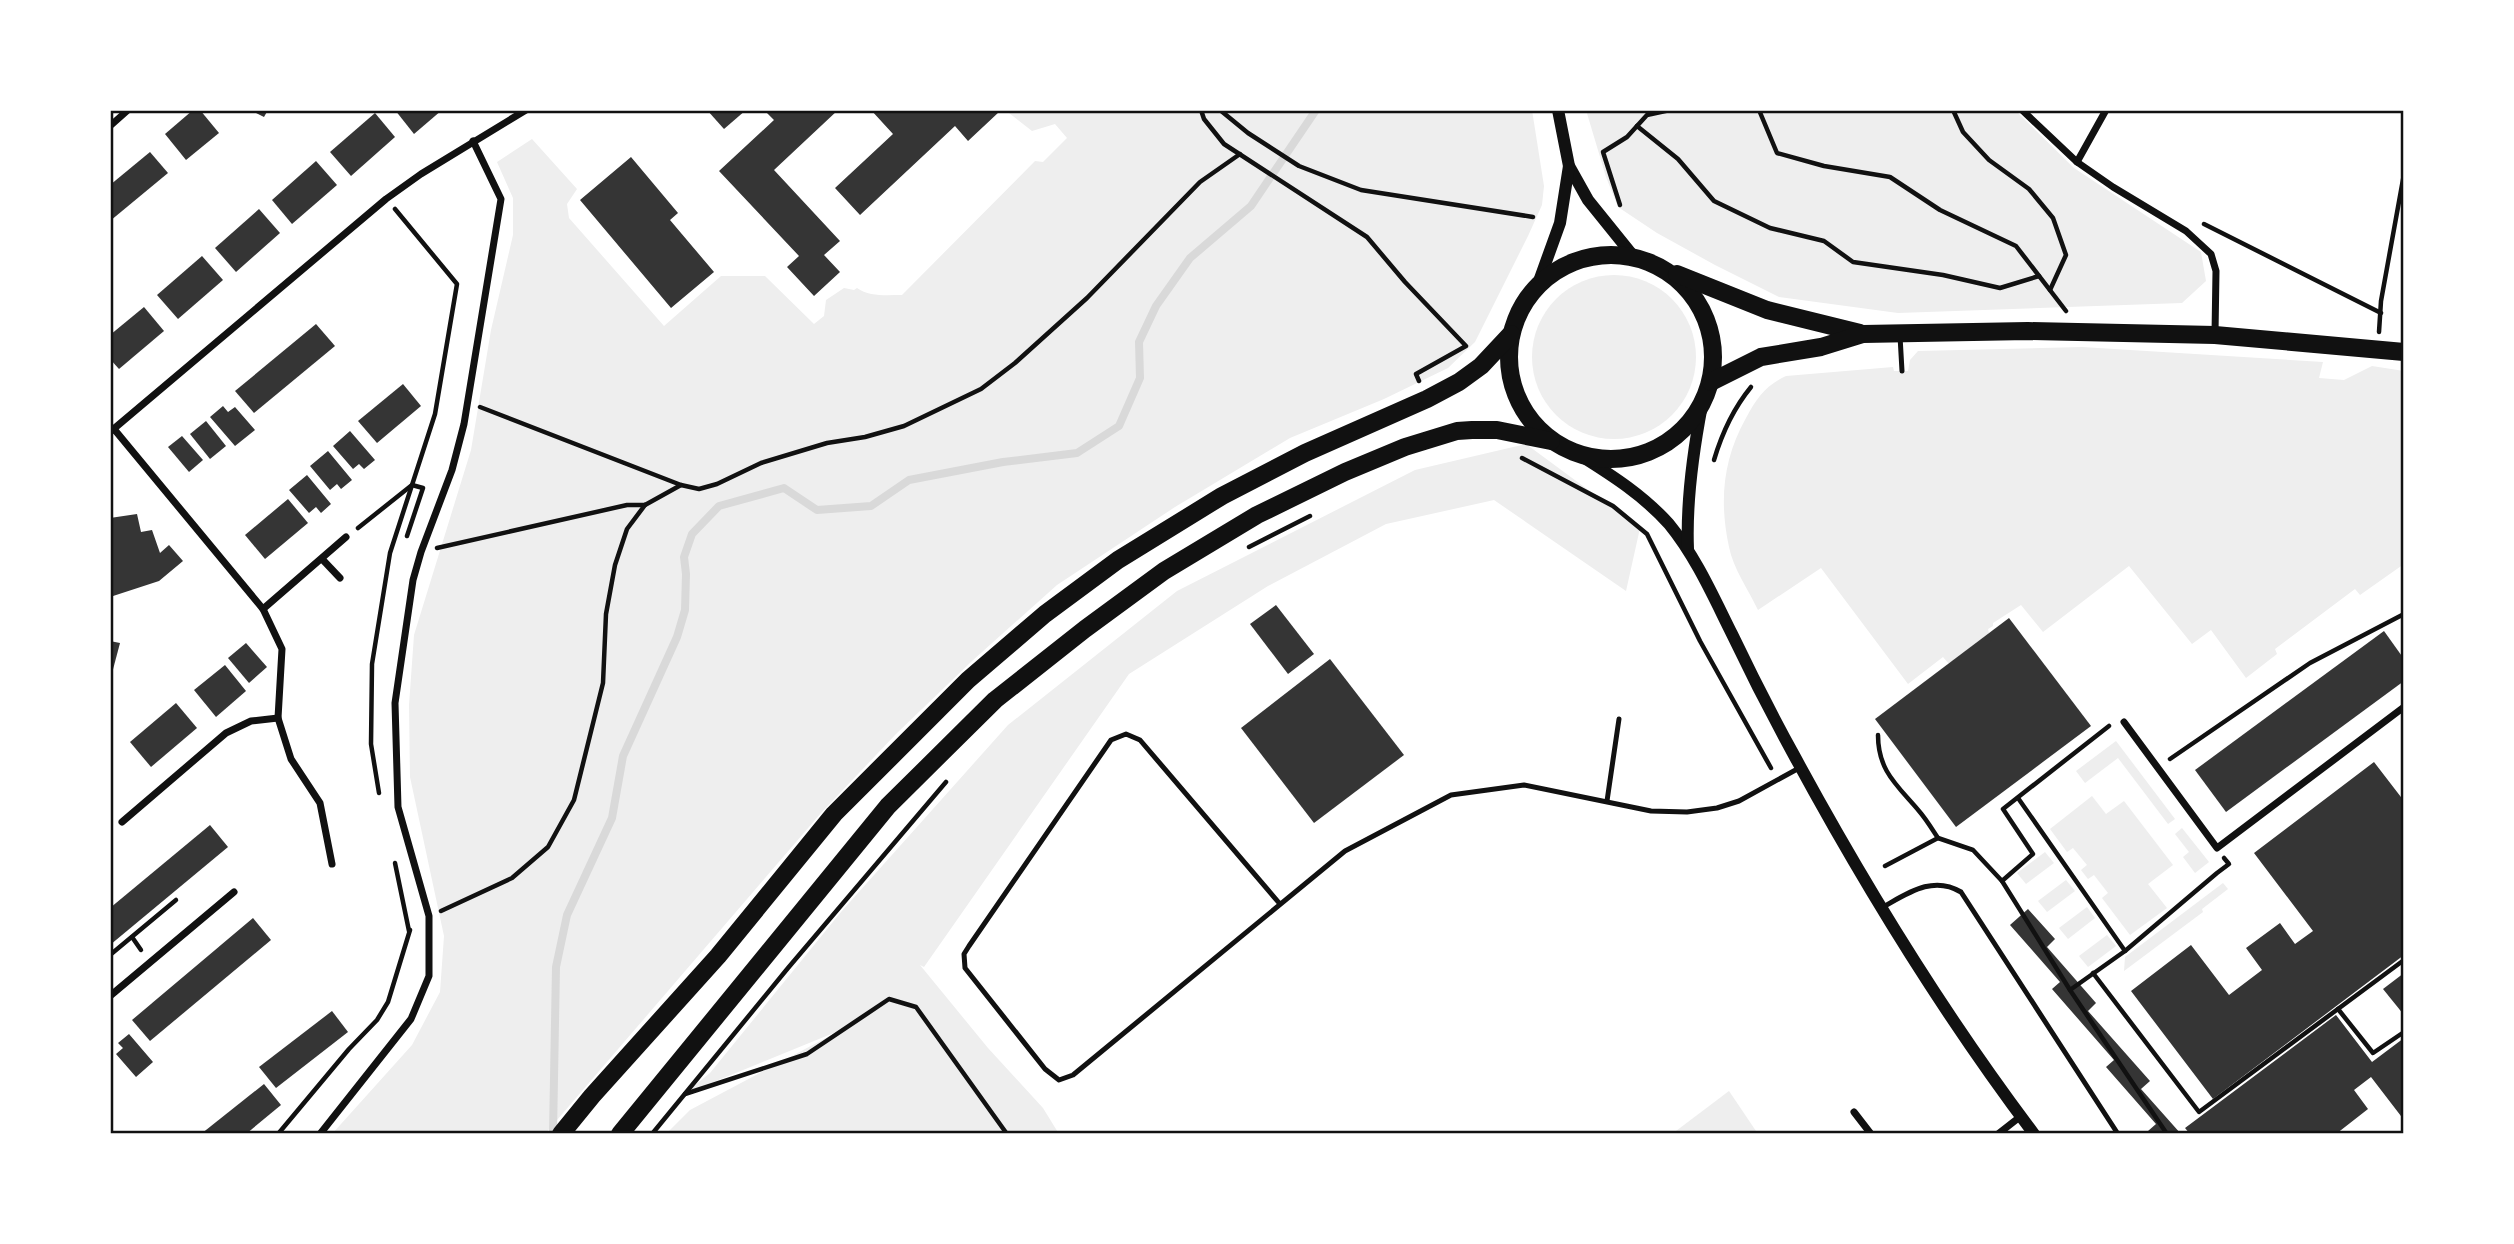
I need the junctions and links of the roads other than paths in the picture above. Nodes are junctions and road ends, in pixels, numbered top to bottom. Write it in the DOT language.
graph roads {
  1 [pos="128,110"];
  2 [pos="526,110"];
  3 [pos="1558,110"];
  4 [pos="2022,110"];
  5 [pos="2106,110"];
  6 [pos="110,126"];
  7 [pos="473,141"];
  8 [pos="2077,162"];
  9 [pos="1569,166"];
  10 [pos="1634,257"];
  11 [pos="1662,268"];
  12 [pos="1538,284"];
  13 [pos="1900,333"];
  14 [pos="1511,334"];
  15 [pos="1863,334"];
  16 [pos="2215,335"];
  17 [pos="2404,352"];
  18 [pos="1902,371"];
  19 [pos="1711,382"];
  20 [pos="1702,405"];
  21 [pos="112,431"];
  22 [pos="1552,441"];
  23 [pos="1581,456"];
  24 [pos="346,537"];
  25 [pos="1688,549"];
  26 [pos="322,559"];
  27 [pos="340,578"];
  28 [pos="264,609"];
  29 [pos="2404,707"];
  30 [pos="278,718"];
  31 [pos="1619,719"];
  32 [pos="2124,722"];
  33 [pos="1801,767"];
  34 [pos="1607,801"];
  35 [pos="122,822"];
  36 [pos="332,864"];
  37 [pos="234,892"];
  38 [pos="1280,904"];
  39 [pos="1883,907"];
  40 [pos="110,996"];
  41 [pos="1854,1112"];
  42 [pos="2021,1116"];
  43 [pos="320,1134"];
  44 [pos="561,1134"];
  45 [pos="620,1134"];
  46 [pos="1871,1134"];
  47 [pos="1997,1134"];
  48 [pos="2034,1134"];
  49 [pos="2118,1134"];
  1 -- 6 [label="street"];
  2 -- 7 [label="street"];
  3 -- 9 [label="street"];
  4 -- 8 [label="street"];
  5 -- 8 [label="street"];
  7 -- 21 [label="street"];
  7 -- 43 [label="street"];
  8 -- 16 [label="street"];
  9 -- 10 [label="street"];
  9 -- 12 [label="street"];
  10 -- 11 [label="main road"];
  10 -- 12 [label="main road"];
  11 -- 15 [label="main road"];
  11 -- 19 [label="main road"];
  12 -- 14 [label="main road"];
  13 -- 15 [label="main road"];
  13 -- 16 [label="main road"];
  13 -- 18 [label="lane"];
  14 -- 22 [label="main road"];
  14 -- 44 [label="main road"];
  15 -- 19 [label="main road"];
  16 -- 17 [label="main road"];
  19 -- 20 [label="main road"];
  20 -- 23 [label="main road"];
  20 -- 25 [label="street"];
  21 -- 28 [label="street"];
  22 -- 23 [label="main road"];
  22 -- 45 [label="main road"];
  23 -- 25 [label="street"];
  24 -- 26 [label="street"];
  25 -- 33 [label="street"];
  26 -- 27 [label="street"];
  26 -- 28 [label="street"];
  28 -- 30 [label="street"];
  29 -- 32 [label="street"];
  30 -- 35 [label="street"];
  30 -- 36 [label="street"];
  31 -- 34 [label="lane"];
  33 -- 34 [label="lane"];
  33 -- 39 [label="street"];
  34 -- 38 [label="lane"];
  37 -- 40 [label="street"];
  38 -- 38 [label="lane"];
  39 -- 42 [label="street"];
  39 -- 49 [label="lane"];
  41 -- 46 [label="street"];
  42 -- 47 [label="street"];
  42 -- 48 [label="street"];
}
